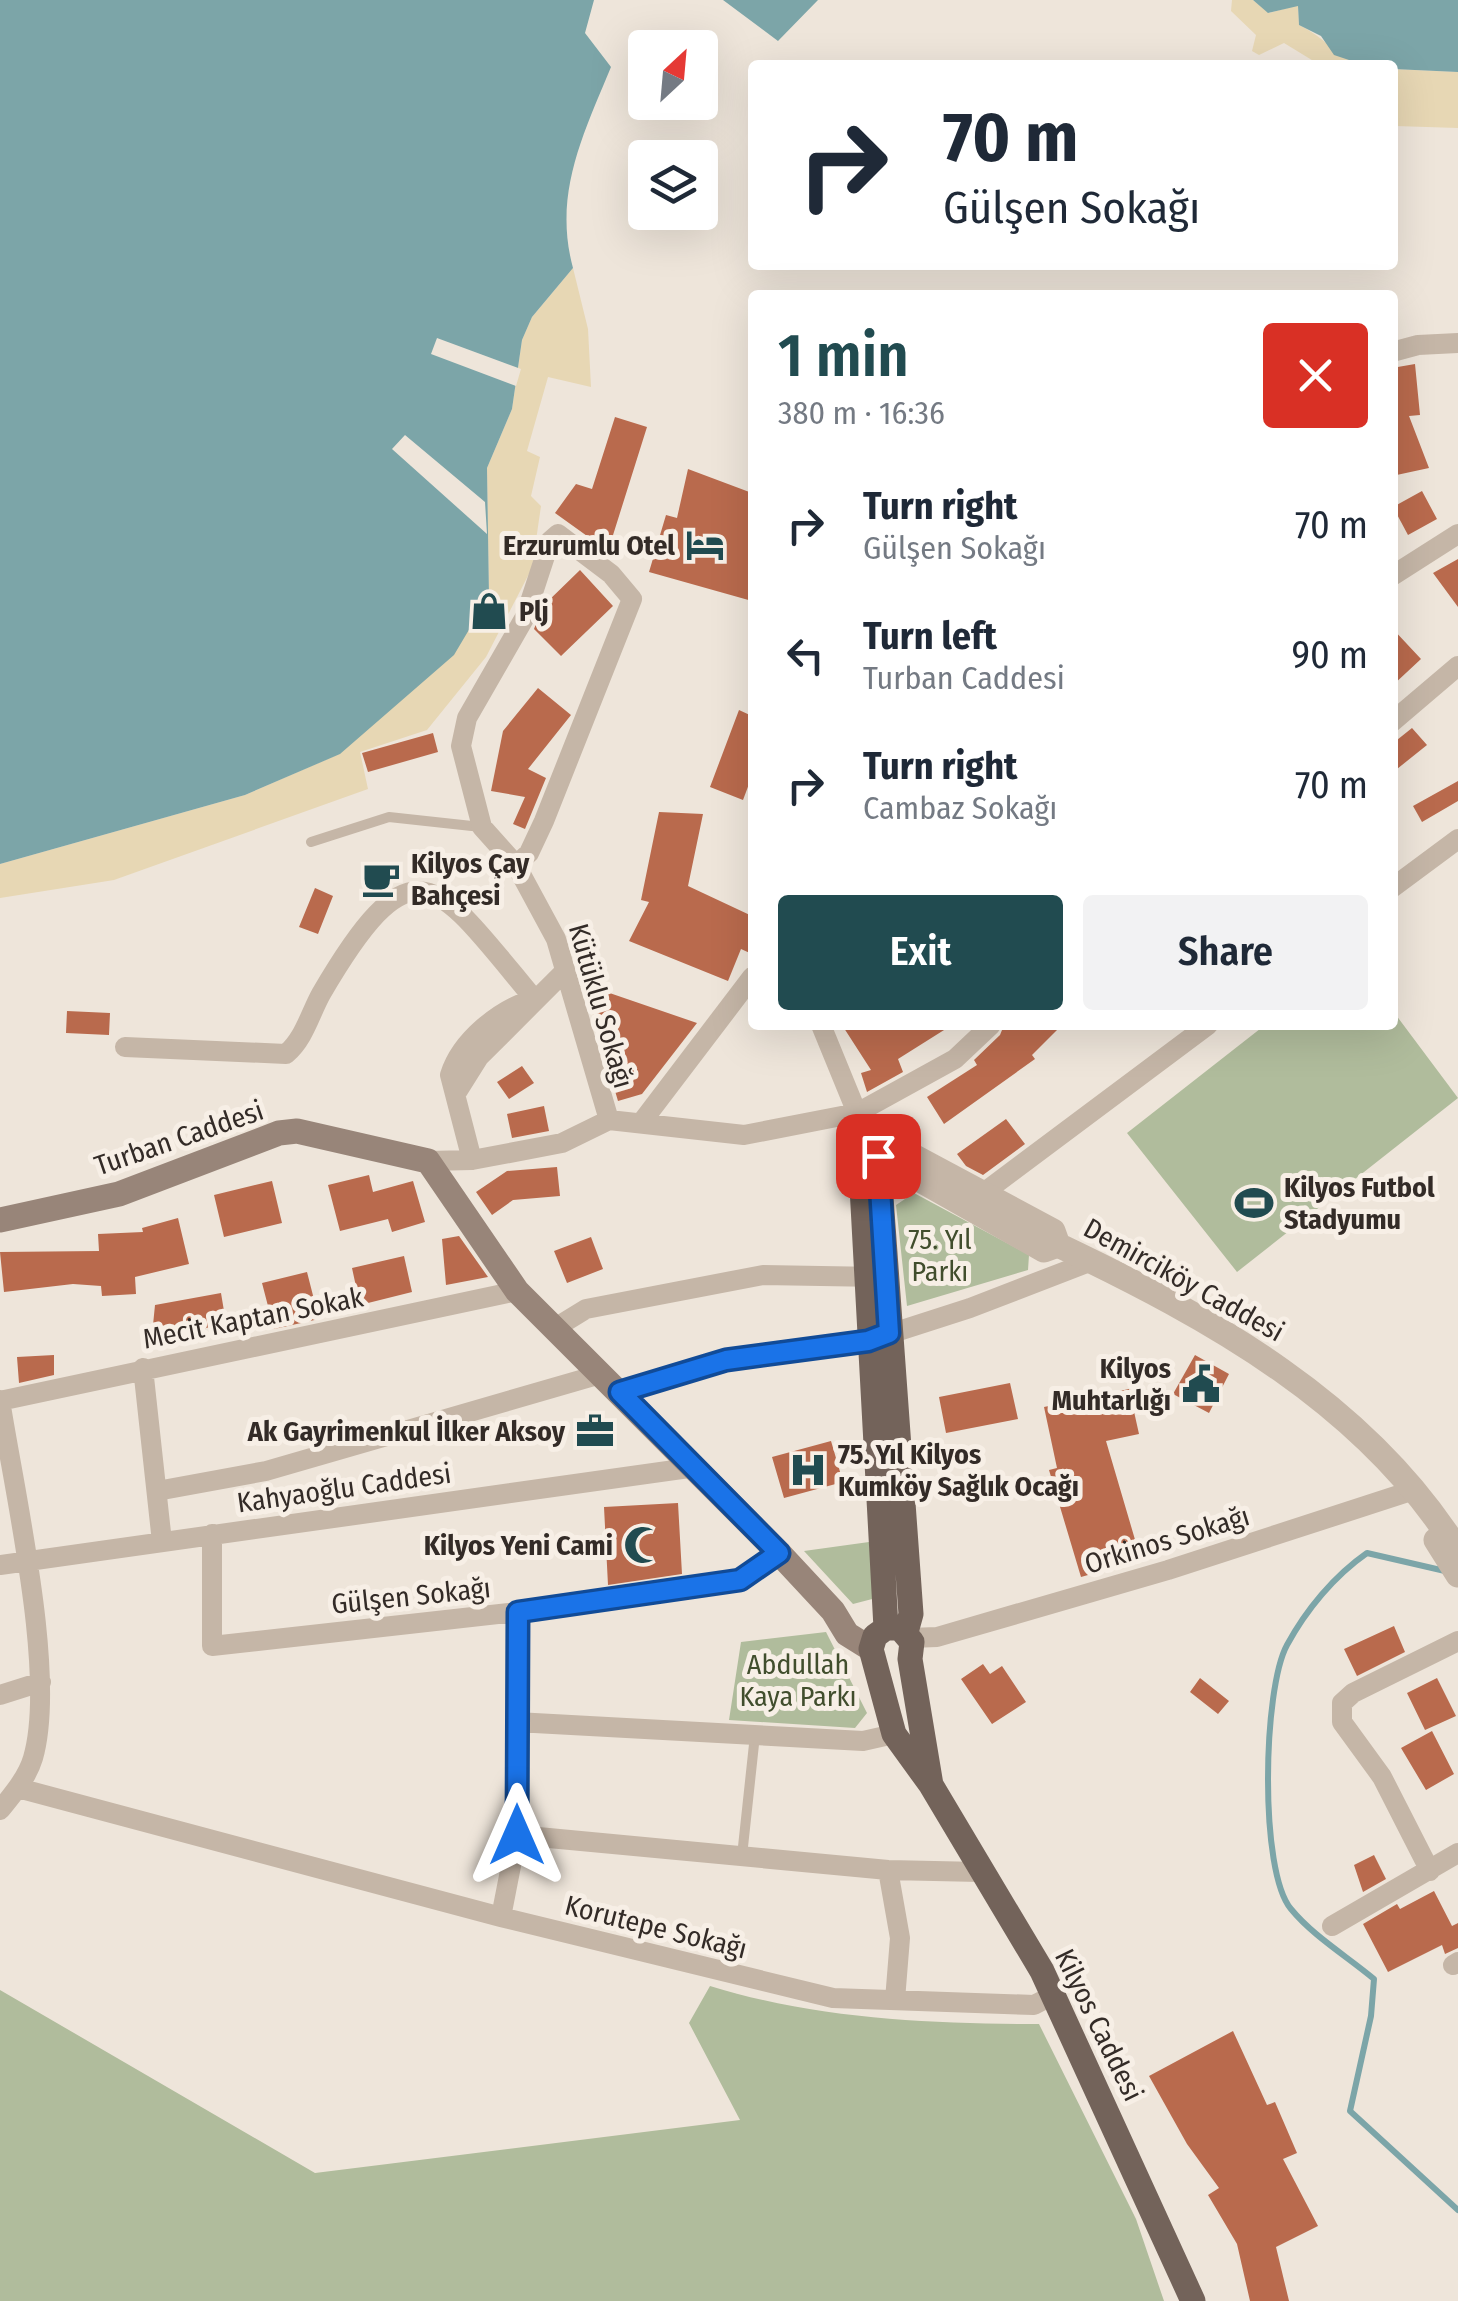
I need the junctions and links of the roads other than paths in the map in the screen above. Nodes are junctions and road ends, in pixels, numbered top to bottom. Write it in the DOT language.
graph roads {
  1 [pos="1458,343"];
  2 [pos="1398,350"];
  3 [pos="1458,534"];
  4 [pos="1398,572"];
  5 [pos="1458,666"];
  6 [pos="1398,717"];
  7 [pos="482,826"];
  8 [pos="1458,839"];
  9 [pos="311,842"];
  10 [pos="516,864"];
  11 [pos="1398,884"];
  12 [pos="562,974"];
  13 [pos="748,982"];
  14 [pos="534,998"];
  15 [pos="824,1030"];
  16 [pos="986,1030"];
  17 [pos="1201,1030"];
  18 [pos="125,1047"];
  19 [pos="857,1113"];
  20 [pos="609,1120"];
  21 [pos="640,1123"];
  22 [pos="873,1148"];
  23 [pos="472,1160"];
  24 [pos="428,1161"];
  25 [pos="974,1199"];
  26 [pos="0,1220"];
  27 [pos="1092,1261"];
  28 [pos="876,1276"];
  29 [pos="517,1291"];
  30 [pos="555,1328"];
  31 [pos="879,1337"];
  32 [pos="143,1368"];
  33 [pos="601,1374"];
  34 [pos="620,1392"];
  35 [pos="0,1401"];
  36 [pos="696,1467"];
  37 [pos="1411,1491"];
  38 [pos="157,1492"];
  39 [pos="1435,1525"];
  40 [pos="212,1534"];
  41 [pos="162,1542"];
  42 [pos="1458,1551"];
  43 [pos="779,1553"];
  44 [pos="24,1562"];
  45 [pos="0,1565"];
  46 [pos="1458,1575"];
  47 [pos="518,1612"];
  48 [pos="1458,1641"];
  49 [pos="893,1644"];
  50 [pos="41,1682"];
  51 [pos="0,1695"];
  52 [pos="516,1722"];
  53 [pos="894,1734"];
  54 [pos="755,1735"];
  55 [pos="931,1786"];
  56 [pos="18,1788"];
  57 [pos="0,1810"];
  58 [pos="517,1835"];
  59 [pos="1458,1853"];
  60 [pos="742,1856"];
  61 [pos="888,1870"];
  62 [pos="1430,1871"];
  63 [pos="980,1872"];
  64 [pos="501,1917"];
  65 [pos="1332,1926"];
  66 [pos="1053,1995"];
  67 [pos="895,2000"];
  68 [pos="1193,2301"];
  1 -- 2 [label="street"];
  3 -- 4 [label="street"];
  5 -- 6 [label="street"];
  7 -- 9 [label="lane"];
  7 -- 10 [label="street, Kütüklu Sokağı"];
  7 -- 10 [label="street, Kütüklu Sokağı"];
  8 -- 11 [label="street"];
  10 -- 12 [label="street, Kütüklu Sokağı"];
  12 -- 14 [label="street"];
  12 -- 20 [label="street, Kütüklu Sokağı"];
  13 -- 21 [label="street"];
  14 -- 18 [label="street"];
  14 -- 23 [label="street"];
  15 -- 19 [label="street"];
  16 -- 19 [label="street"];
  17 -- 25 [label="street"];
  19 -- 21 [label="street"];
  19 -- 22 [label="street"];
  20 -- 21 [label="street"];
  20 -- 23 [label="street"];
  22 -- 25 [label="street, Demirciköy Caddesi"];
  22 -- 28 [label="main road"];
  23 -- 24 [label="street"];
  24 -- 26 [label="main road, Turban Caddesi"];
  24 -- 29 [label="main road"];
  25 -- 27 [label="street, Demirciköy Caddesi"];
  27 -- 31 [label="street"];
  27 -- 37 [label="street, Demirciköy Caddesi"];
  28 -- 30 [label="street"];
  28 -- 31 [label="main road"];
  29 -- 30 [label="main road"];
  29 -- 32 [label="street, Mecit Kaptan Sokak"];
  30 -- 33 [label="main road"];
  31 -- 34 [label="lane"];
  31 -- 49 [label="main road"];
  32 -- 35 [label="street, Mecit Kaptan Sokak"];
  32 -- 38 [label="street"];
  33 -- 34 [label="main road"];
  33 -- 38 [label="street"];
  34 -- 36 [label="main road"];
  35 -- 44 [label="street"];
  36 -- 40 [label="street, Kahyaoğlu Caddesi"];
  36 -- 43 [label="main road"];
  37 -- 39 [label="street, Demirciköy Caddesi"];
  37 -- 49 [label="street, Orkinos Sokağı"];
  38 -- 41 [label="street"];
  39 -- 42 [label="street, Demirciköy Caddesi"];
  39 -- 46 [label="street, Demirciköy Caddesi"];
  40 -- 41 [label="street, Kahyaoğlu Caddesi"];
  40 -- 47 [label="street, Gülşen Sokağı"];
  41 -- 44 [label="street, Kahyaoğlu Caddesi"];
  43 -- 47 [label="street, Gülşen Sokağı"];
  43 -- 49 [label="main road"];
  44 -- 45 [label="street, Kahyaoğlu Caddesi"];
  44 -- 50 [label="street"];
  47 -- 52 [label="street"];
  48 -- 62 [label="street"];
  49 -- 53 [label="main road"];
  49 -- 55 [label="main road"];
  50 -- 51 [label="street"];
  50 -- 56 [label="street"];
  52 -- 54 [label="street"];
  52 -- 58 [label="street"];
  53 -- 54 [label="street"];
  53 -- 55 [label="main road"];
  54 -- 60 [label="lane"];
  55 -- 63 [label="main road, Kilyos Caddesi"];
  56 -- 57 [label="street"];
  56 -- 64 [label="street, Korutepe Sokağı"];
  58 -- 60 [label="street"];
  58 -- 64 [label="street"];
  59 -- 62 [label="street"];
  60 -- 61 [label="street"];
  61 -- 63 [label="street"];
  61 -- 67 [label="street"];
  62 -- 65 [label="street"];
  63 -- 66 [label="main road, Kilyos Caddesi"];
  64 -- 67 [label="street, Korutepe Sokağı"];
  66 -- 67 [label="street, Korutepe Sokağı"];
  66 -- 68 [label="main road, Kilyos Caddesi"];
}
